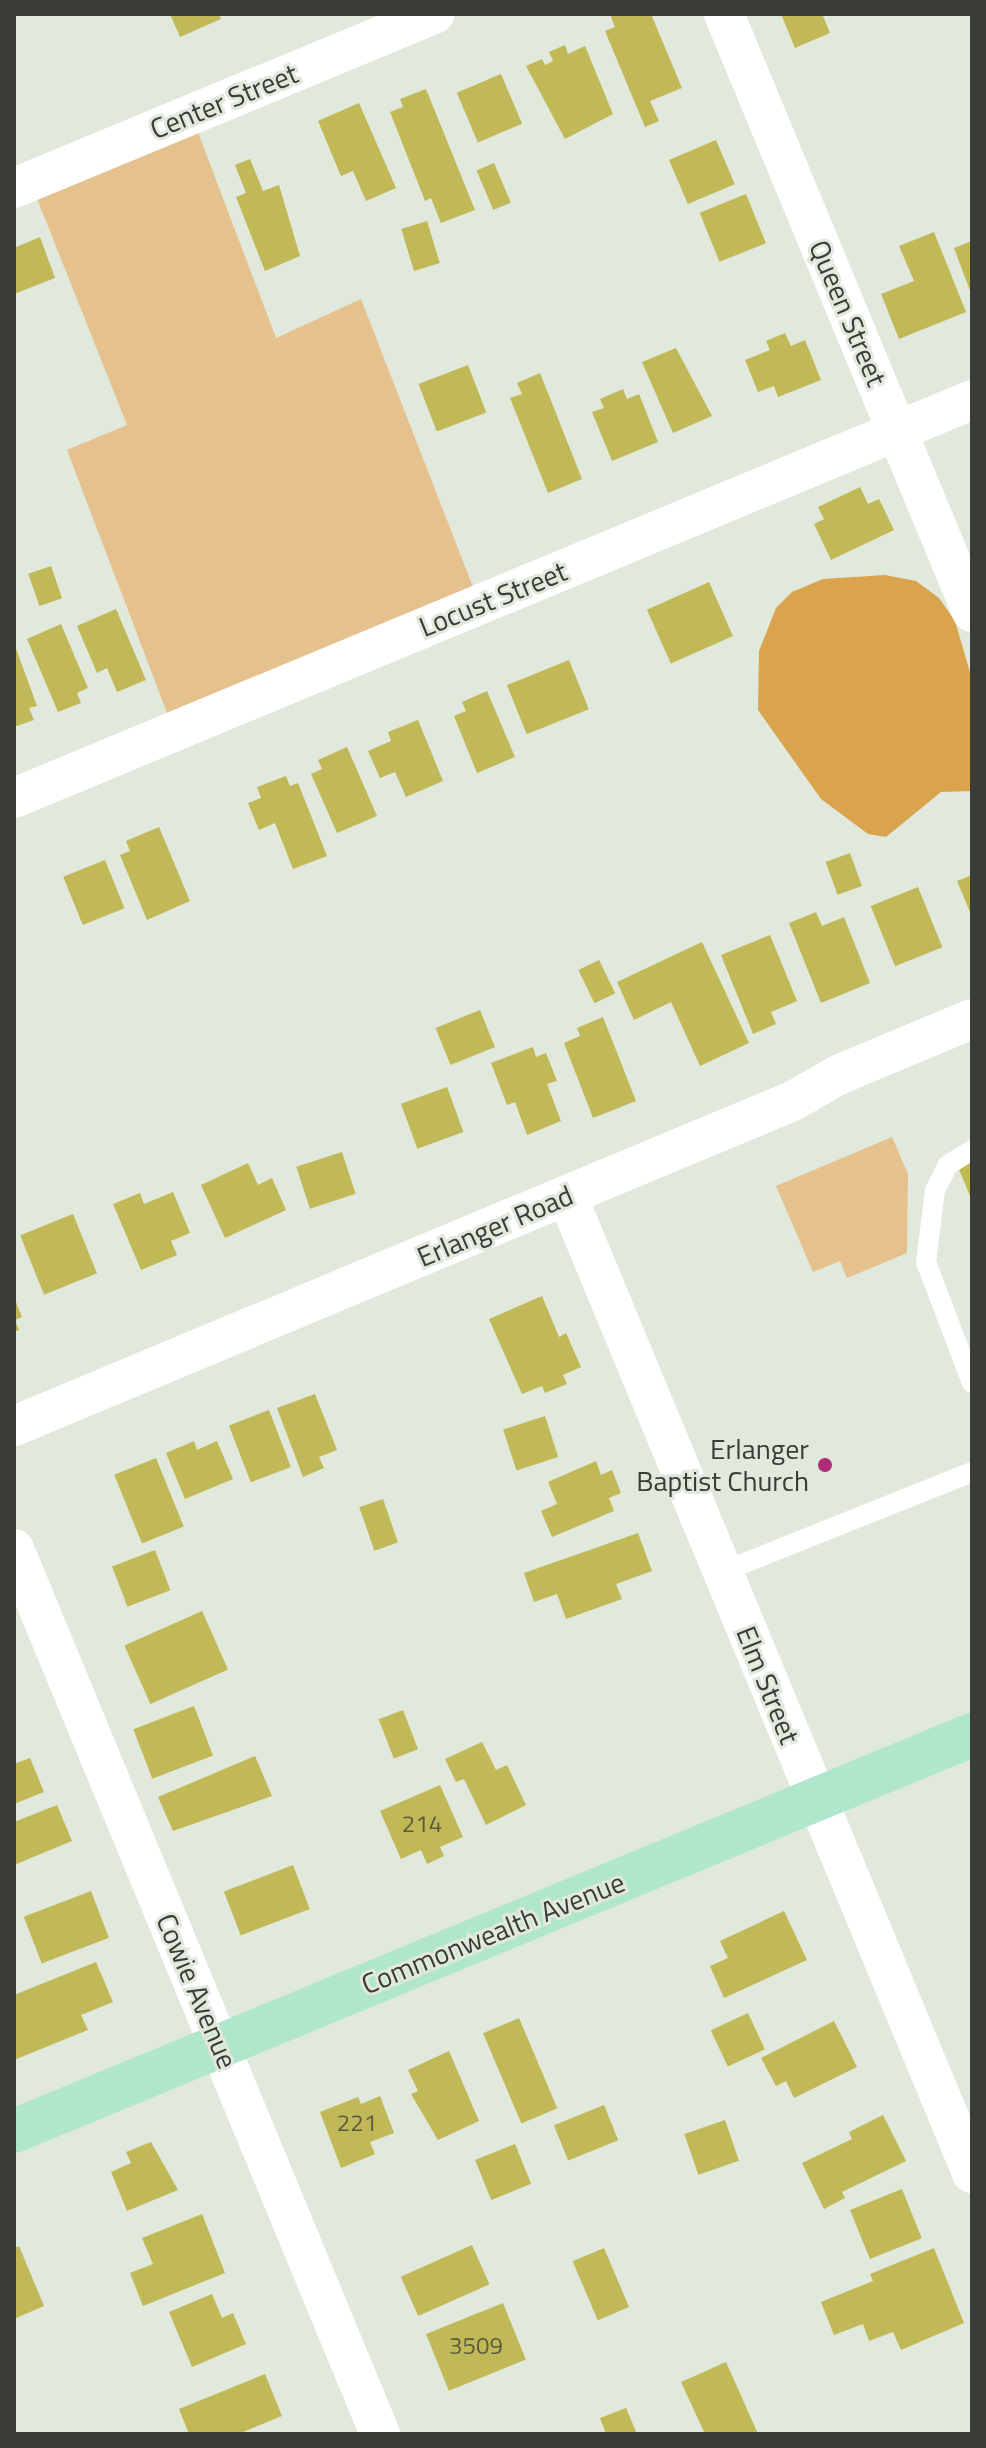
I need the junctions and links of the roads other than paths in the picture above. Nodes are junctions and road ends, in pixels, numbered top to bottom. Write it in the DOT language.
graph roads {
  1 [pos="434,14"];
  2 [pos="724,14"];
  3 [pos="376,25"];
  4 [pos="14,188"];
  5 [pos="972,400"];
  6 [pos="897,432"];
  7 [pos="972,612"];
  8 [pos="14,798"];
  9 [pos="972,1019"];
  10 [pos="972,1150"];
  11 [pos="567,1196"];
  12 [pos="972,1383"];
  13 [pos="14,1426"];
  14 [pos="972,1472"];
  15 [pos="14,1549"];
  16 [pos="722,1572"];
  17 [pos="972,1735"];
  18 [pos="815,1799"];
  19 [pos="220,2045"];
  20 [pos="14,2131"];
  21 [pos="972,2173"];
  22 [pos="380,2434"];
  1 -- 3 [label="street, Center Street"];
  2 -- 6 [label="street, Queen Street"];
  3 -- 4 [label="street, Center Street"];
  5 -- 6 [label="street, Locust Street"];
  6 -- 7 [label="street, Queen Street"];
  6 -- 8 [label="street, Locust Street"];
  9 -- 11 [label="street, Erlanger Road"];
  10 -- 12 [label="lane"];
  11 -- 13 [label="street, Erlanger Road"];
  11 -- 16 [label="street, Elm Street"];
  14 -- 16 [label="lane"];
  15 -- 19 [label="street, Cowie Avenue"];
  16 -- 18 [label="street, Elm Street"];
  17 -- 18 [label="main road, Commonwealth Avenue"];
  18 -- 19 [label="main road, Commonwealth Avenue"];
  18 -- 21 [label="street, Elm Street"];
  19 -- 20 [label="main road, Commonwealth Avenue"];
  19 -- 22 [label="street, Cowie Avenue"];
}
